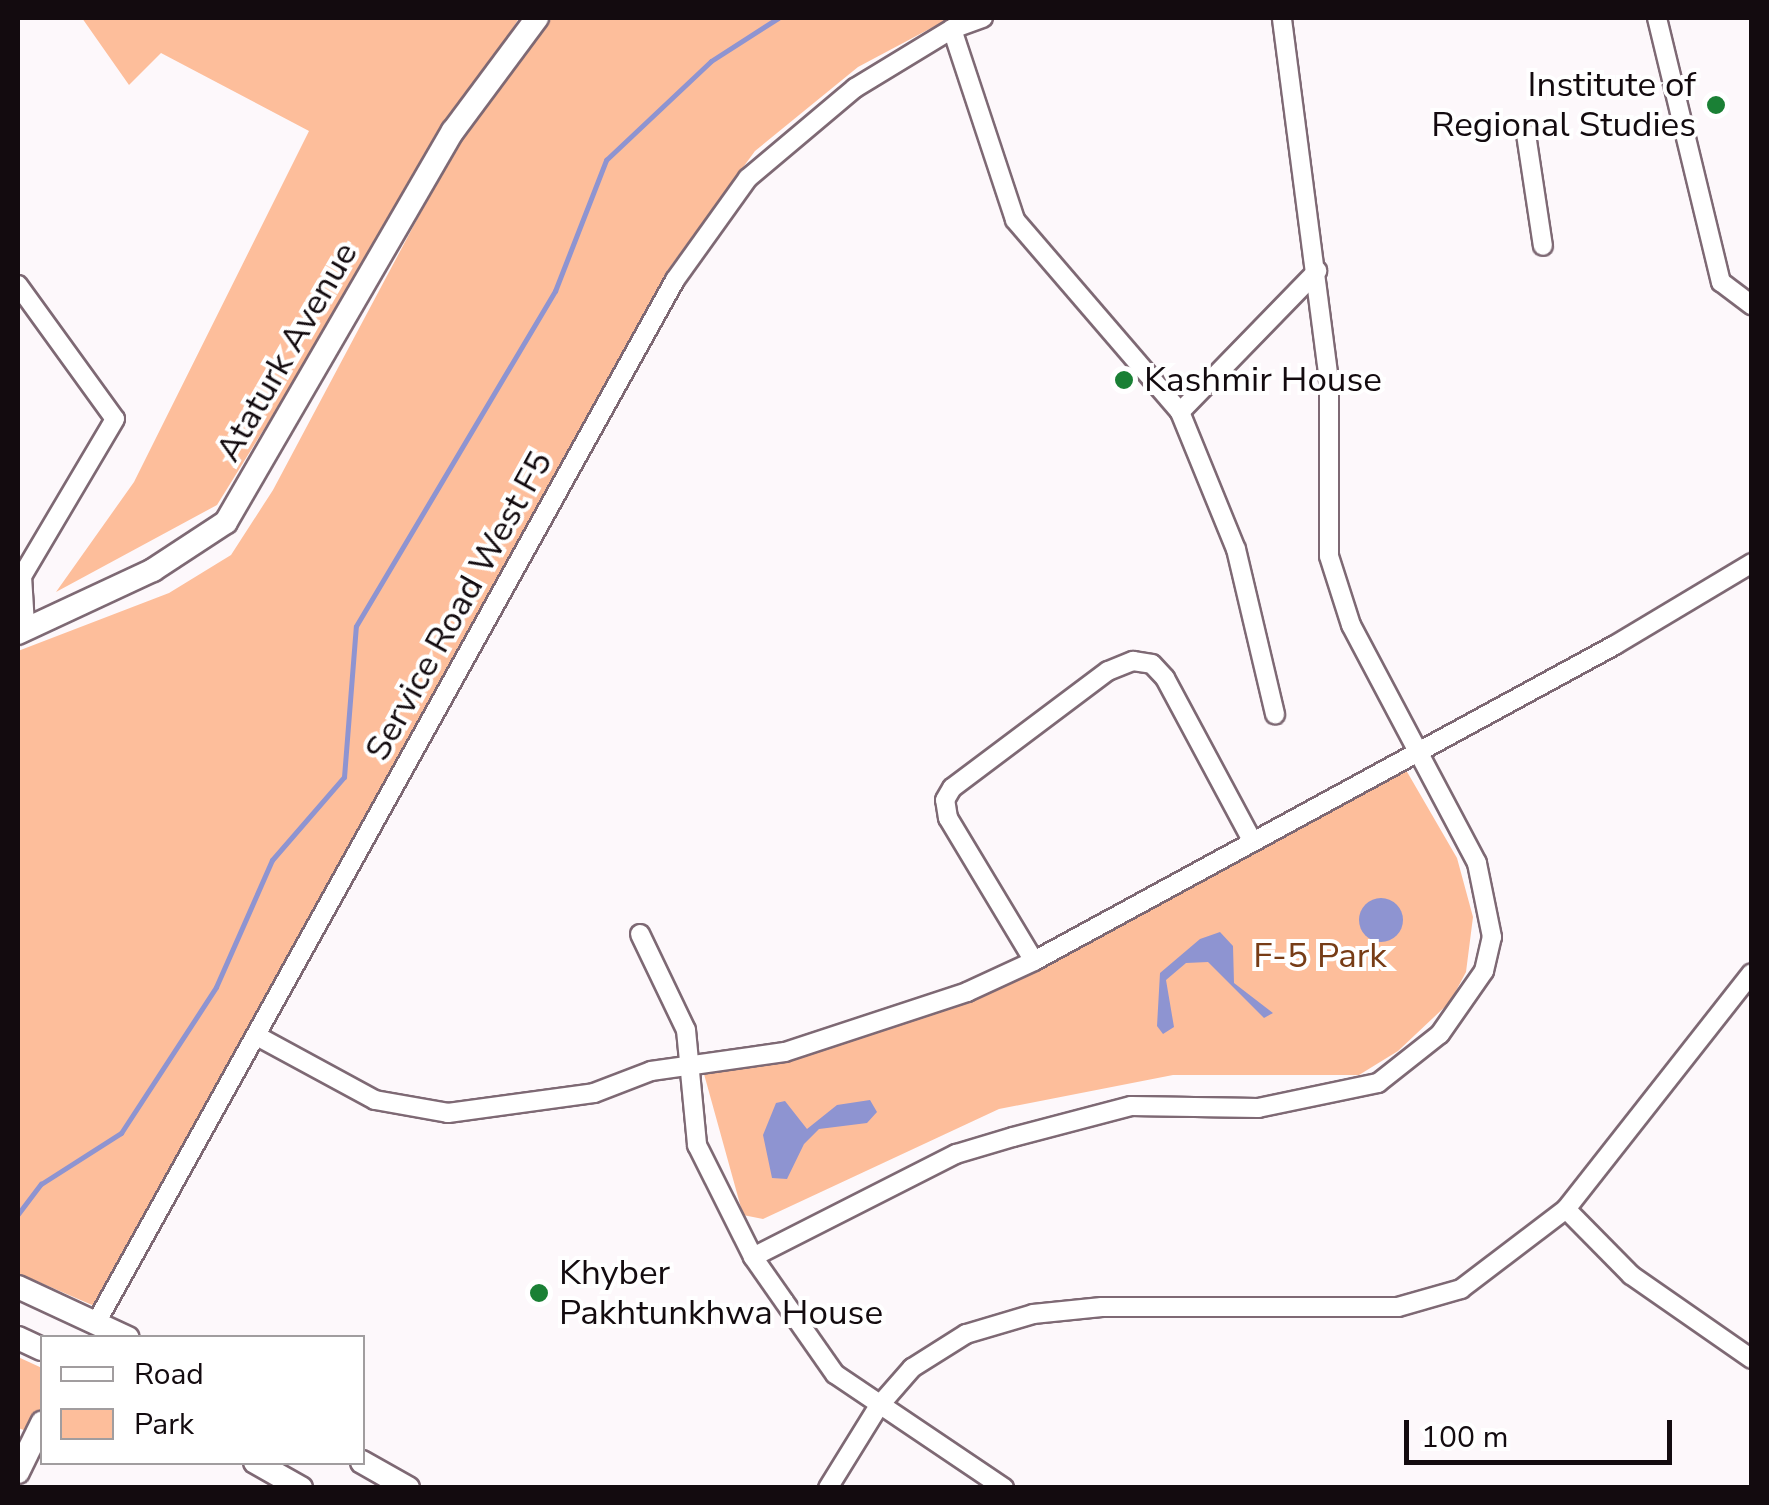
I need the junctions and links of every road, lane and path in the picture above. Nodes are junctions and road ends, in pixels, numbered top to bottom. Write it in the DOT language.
graph roads {
  1 [pos="537,18"];
  2 [pos="983,18"];
  3 [pos="1282,18"];
  4 [pos="1657,18"];
  5 [pos="952,29"];
  6 [pos="1526,134"];
  7 [pos="1543,246"];
  8 [pos="1317,271"];
  9 [pos="18,284"];
  10 [pos="1752,305"];
  11 [pos="1180,412"];
  12 [pos="1752,563"];
  13 [pos="21,629"];
  14 [pos="1275,714"];
  15 [pos="1415,752"];
  16 [pos="1253,842"];
  17 [pos="640,934"];
  18 [pos="1034,961"];
  19 [pos="1752,973"];
  20 [pos="257,1036"];
  21 [pos="688,1066"];
  22 [pos="1566,1209"];
  23 [pos="753,1256"];
  24 [pos="18,1288"];
  25 [pos="92,1329"];
  26 [pos="1752,1359"];
  27 [pos="878,1407"];
  28 [pos="40,1427"];
  29 [pos="365,1464"];
  30 [pos="260,1465"];
  31 [pos="18,1472"];
  32 [pos="301,1488"];
  33 [pos="408,1488"];
  34 [pos="828,1488"];
  35 [pos="1004,1488"];
  1 -- 13 [label="street, Ataturk Avenue"];
  2 -- 5 [label="street, Service Road West F5"];
  3 -- 8 [label="street"];
  4 -- 10 [label="street"];
  5 -- 11 [label="street"];
  5 -- 20 [label="street, Service Road West F5"];
  6 -- 7 [label="street"];
  8 -- 11 [label="street"];
  8 -- 15 [label="street"];
  9 -- 13 [label="street"];
  11 -- 14 [label="street"];
  12 -- 15 [label="street"];
  15 -- 16 [label="street"];
  15 -- 23 [label="street"];
  16 -- 18 [label="street"];
  16 -- 18 [label="street"];
  17 -- 21 [label="street"];
  18 -- 21 [label="street"];
  19 -- 22 [label="street"];
  20 -- 21 [label="street"];
  20 -- 25 [label="street, Service Road West F5"];
  21 -- 23 [label="street"];
  22 -- 26 [label="street"];
  22 -- 27 [label="street"];
  23 -- 27 [label="street"];
  24 -- 25 [label="street"];
  27 -- 34 [label="street"];
  27 -- 35 [label="street"];
  28 -- 31 [label="street"];
  29 -- 33 [label="street"];
  30 -- 32 [label="street"];
}
